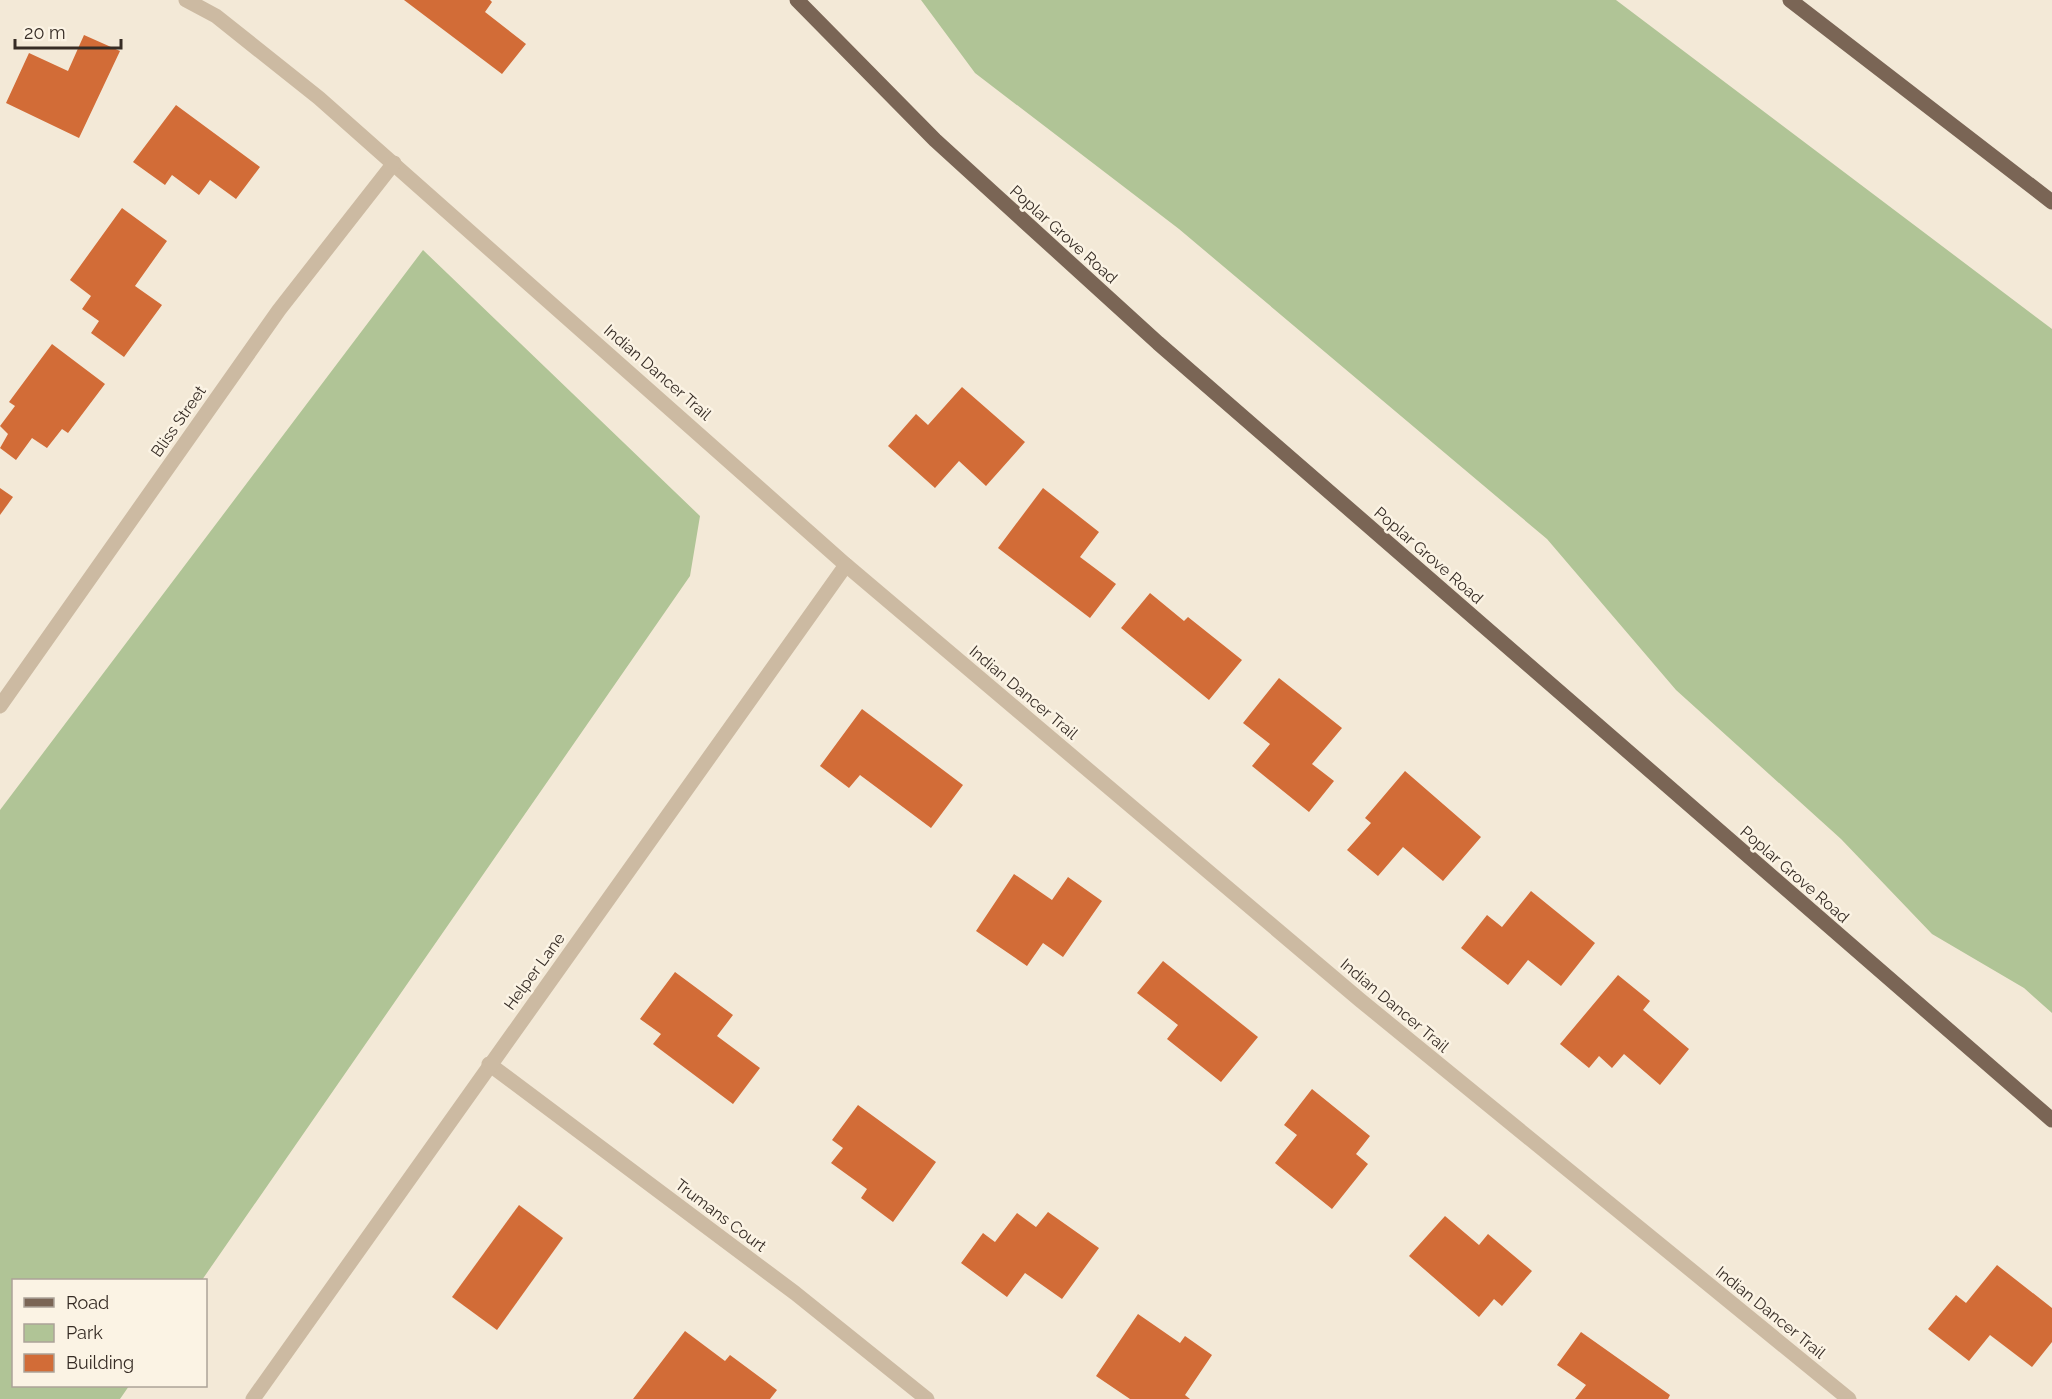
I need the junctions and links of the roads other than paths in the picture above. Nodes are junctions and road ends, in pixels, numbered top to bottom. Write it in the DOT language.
graph roads {
  1 [pos="186,0"];
  2 [pos="797,0"];
  3 [pos="1790,0"];
  4 [pos="394,163"];
  5 [pos="2052,202"];
  6 [pos="846,565"];
  7 [pos="0,706"];
  8 [pos="489,1064"];
  9 [pos="2052,1120"];
  10 [pos="253,1399"];
  11 [pos="927,1399"];
  12 [pos="1849,1399"];
  1 -- 4 [label="street, Indian Dancer Trail"];
  2 -- 9 [label="main road, Poplar Grove Road"];
  3 -- 5 [label="main road"];
  4 -- 6 [label="street, Indian Dancer Trail"];
  4 -- 7 [label="street, Bliss Street"];
  6 -- 8 [label="street, Helper Lane"];
  6 -- 12 [label="street, Indian Dancer Trail"];
  8 -- 10 [label="street, Helper Lane"];
  8 -- 11 [label="street, Trumans Court"];
}
